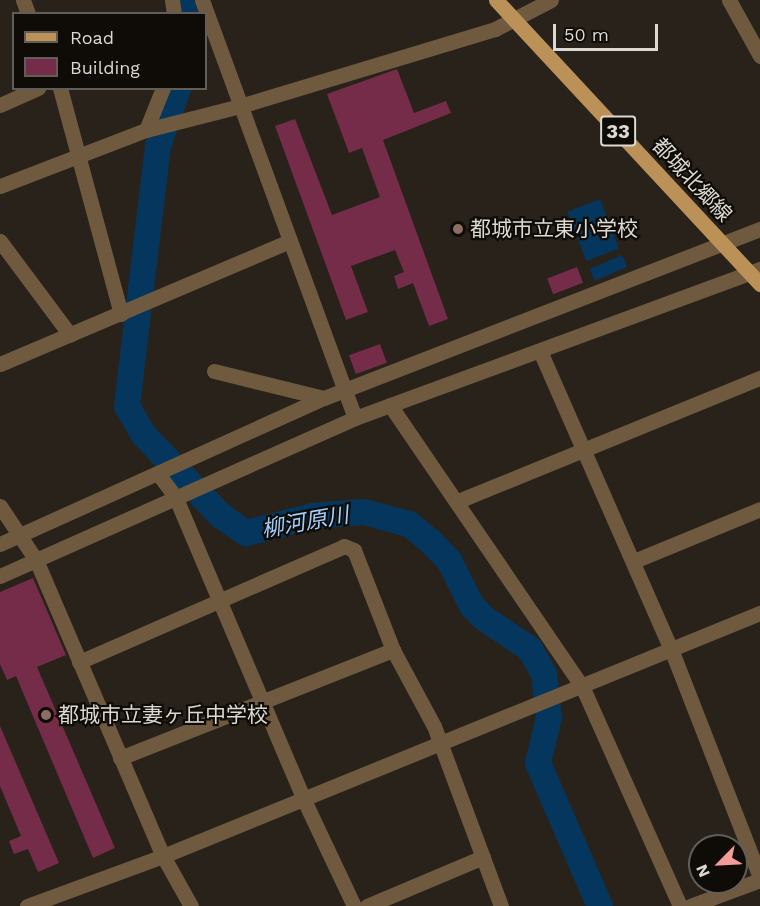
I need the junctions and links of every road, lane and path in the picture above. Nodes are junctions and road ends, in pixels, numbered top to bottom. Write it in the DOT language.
graph roads {
  1 [pos="496,0"];
  2 [pos="551,0"];
  3 [pos="729,0"];
  4 [pos="207,14"];
  5 [pos="514,18"];
  6 [pos="760,56"];
  7 [pos="34,90"];
  8 [pos="61,90"];
  9 [pos="162,90"];
  10 [pos="0,105"];
  11 [pos="240,106"];
  12 [pos="148,129"];
  13 [pos="80,154"];
  14 [pos="0,186"];
  15 [pos="760,229"];
  16 [pos="0,241"];
  17 [pos="290,241"];
  18 [pos="722,243"];
  19 [pos="756,275"];
  20 [pos="121,314"];
  21 [pos="70,335"];
  22 [pos="540,351"];
  23 [pos="0,364"];
  24 [pos="214,371"];
  25 [pos="760,378"];
  26 [pos="345,391"];
  27 [pos="324,398"];
  28 [pos="390,405"];
  29 [pos="355,418"];
  30 [pos="584,451"];
  31 [pos="160,475"];
  32 [pos="176,495"];
  33 [pos="458,501"];
  34 [pos="0,506"];
  35 [pos="760,509"];
  36 [pos="19,536"];
  37 [pos="0,544"];
  38 [pos="36,560"];
  39 [pos="634,561"];
  40 [pos="0,576"];
  41 [pos="221,599"];
  42 [pos="760,613"];
  43 [pos="672,649"];
  44 [pos="393,650"];
  45 [pos="79,662"];
  46 [pos="582,686"];
  47 [pos="263,702"];
  48 [pos="441,744"];
  49 [pos="120,758"];
  50 [pos="303,798"];
  51 [pos="163,856"];
  52 [pos="483,857"];
  53 [pos="760,879"];
  54 [pos="27,906"];
  55 [pos="191,906"];
  56 [pos="354,906"];
  57 [pos="368,906"];
  58 [pos="501,906"];
  59 [pos="680,906"];
  60 [pos="690,906"];
  1 -- 5 [label="main road, 都城北郷線 / 33"];
  2 -- 5 [label="street"];
  3 -- 6 [label="street"];
  4 -- 11 [label="street"];
  5 -- 11 [label="street"];
  5 -- 18 [label="main road, 都城北郷線 / 33"];
  7 -- 10 [label="street"];
  8 -- 13 [label="street"];
  9 -- 12 [label="street"];
  11 -- 12 [label="street"];
  11 -- 17 [label="street"];
  12 -- 13 [label="street"];
  13 -- 14 [label="street"];
  13 -- 20 [label="street"];
  15 -- 18 [label="street"];
  16 -- 21 [label="street"];
  17 -- 20 [label="street"];
  17 -- 26 [label="street"];
  18 -- 19 [label="main road, 都城北郷線 / 33"];
  18 -- 26 [label="street"];
  19 -- 22 [label="street"];
  20 -- 21 [label="street"];
  21 -- 23 [label="street"];
  22 -- 28 [label="street"];
  22 -- 30 [label="street"];
  24 -- 27 [label="street"];
  25 -- 30 [label="street"];
  26 -- 27 [label="street"];
  26 -- 29 [label="street"];
  27 -- 31 [label="street"];
  28 -- 29 [label="street"];
  28 -- 33 [label="street"];
  29 -- 32 [label="street"];
  30 -- 33 [label="street"];
  30 -- 39 [label="street"];
  31 -- 32 [label="street"];
  31 -- 36 [label="street"];
  32 -- 38 [label="street"];
  32 -- 41 [label="street"];
  33 -- 46 [label="street"];
  34 -- 36 [label="street"];
  35 -- 39 [label="street"];
  36 -- 37 [label="street"];
  36 -- 38 [label="street"];
  38 -- 40 [label="street"];
  38 -- 45 [label="street"];
  39 -- 43 [label="street"];
  41 -- 44 [label="street"];
  41 -- 45 [label="street"];
  41 -- 47 [label="street"];
  42 -- 43 [label="street"];
  43 -- 46 [label="street"];
  43 -- 53 [label="street"];
  44 -- 47 [label="street"];
  44 -- 48 [label="street"];
  45 -- 49 [label="street"];
  46 -- 48 [label="street"];
  46 -- 59 [label="street"];
  47 -- 49 [label="street"];
  47 -- 50 [label="street"];
  48 -- 50 [label="street"];
  48 -- 52 [label="street"];
  49 -- 51 [label="street"];
  50 -- 51 [label="street"];
  50 -- 56 [label="street"];
  51 -- 54 [label="street"];
  51 -- 55 [label="street"];
  52 -- 57 [label="street"];
  52 -- 58 [label="street"];
  53 -- 60 [label="street"];
}
